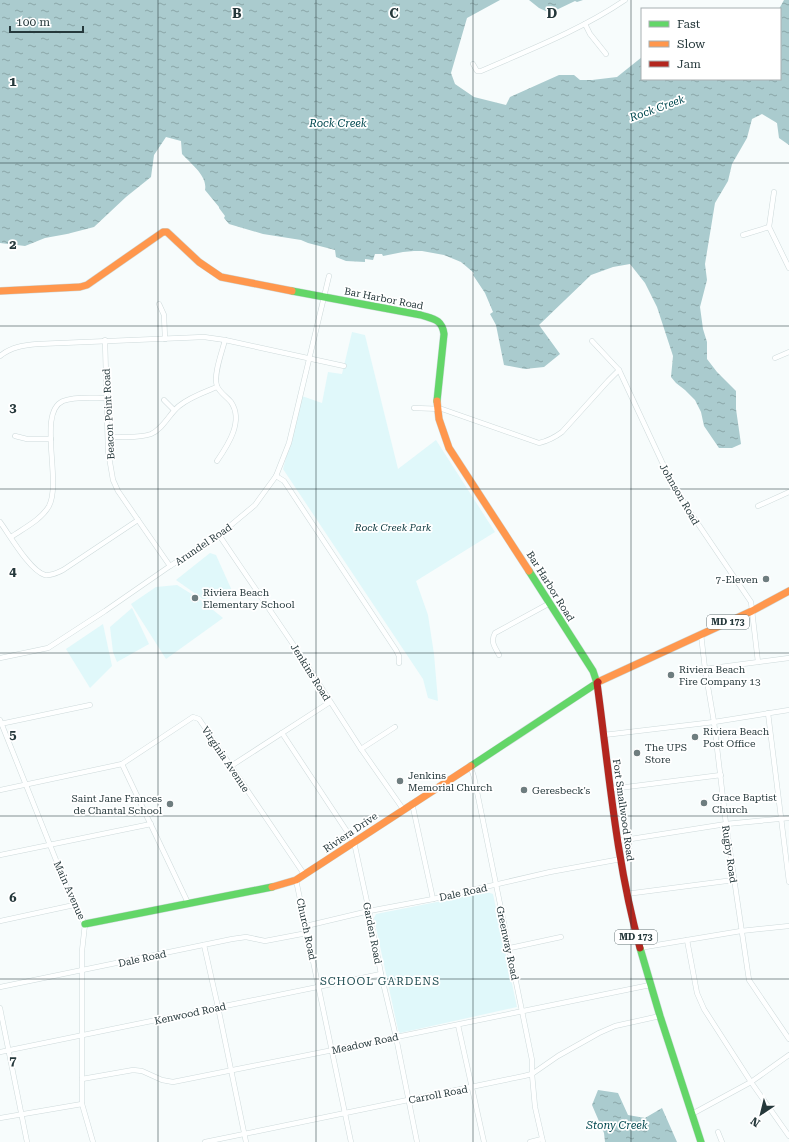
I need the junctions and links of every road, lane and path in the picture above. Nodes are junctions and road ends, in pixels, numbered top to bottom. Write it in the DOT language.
graph roads {
  1 [pos="625,0"];
  2 [pos="585,24"];
  3 [pos="606,54"];
  4 [pos="473,64"];
  5 [pos="774,192"];
  6 [pos="768,227"];
  7 [pos="742,235"];
  8 [pos="789,268"];
  9 [pos="329,276"];
  10 [pos="0,291"];
  11 [pos="324,298"];
  12 [pos="160,304"];
  13 [pos="165,339"];
  14 [pos="105,340"];
  15 [pos="225,340"];
  16 [pos="592,341"];
  17 [pos="789,352"];
  18 [pos="0,356"];
  19 [pos="310,358"];
  20 [pos="775,358"];
  21 [pos="344,366"];
  22 [pos="619,370"];
  23 [pos="217,387"];
  24 [pos="106,398"];
  25 [pos="164,400"];
  26 [pos="414,408"];
  27 [pos="437,409"];
  28 [pos="174,410"];
  29 [pos="15,436"];
  30 [pos="108,437"];
  31 [pos="51,439"];
  32 [pos="217,461"];
  33 [pos="276,476"];
  34 [pos="789,492"];
  35 [pos="758,506"];
  36 [pos="138,520"];
  37 [pos="0,522"];
  38 [pos="219,535"];
  39 [pos="11,537"];
  40 [pos="170,566"];
  41 [pos="789,591"];
  42 [pos="550,603"];
  43 [pos="752,611"];
  44 [pos="701,634"];
  45 [pos="500,656"];
  46 [pos="0,658"];
  47 [pos="789,658"];
  48 [pos="758,662"];
  49 [pos="399,663"];
  50 [pos="705,669"];
  51 [pos="597,683"];
  52 [pos="330,702"];
  53 [pos="90,706"];
  54 [pos="789,710"];
  55 [pos="768,713"];
  56 [pos="1,722"];
  57 [pos="714,722"];
  58 [pos="395,727"];
  59 [pos="282,733"];
  60 [pos="604,735"];
  61 [pos="361,749"];
  62 [pos="122,764"];
  63 [pos="470,765"];
  64 [pos="231,766"];
  65 [pos="721,775"];
  66 [pos="26,784"];
  67 [pos="611,789"];
  68 [pos="0,790"];
  69 [pos="412,803"];
  70 [pos="403,809"];
  71 [pos="789,818"];
  72 [pos="782,819"];
  73 [pos="151,824"];
  74 [pos="726,824"];
  75 [pos="618,841"];
  76 [pos="354,842"];
  77 [pos="50,845"];
  78 [pos="0,855"];
  79 [pos="621,859"];
  80 [pos="304,874"];
  81 [pos="296,880"];
  82 [pos="734,880"];
  83 [pos="789,882"];
  84 [pos="495,885"];
  85 [pos="626,894"];
  86 [pos="433,899"];
  87 [pos="188,903"];
  88 [pos="74,906"];
  89 [pos="369,911"];
  90 [pos="0,921"];
  91 [pos="85,924"];
  92 [pos="306,926"];
  93 [pos="789,926"];
  94 [pos="741,931"];
  95 [pos="308,933"];
  96 [pos="561,937"];
  97 [pos="687,940"];
  98 [pos="204,945"];
  99 [pos="510,948"];
  100 [pos="639,948"];
  101 [pos="82,970"];
  102 [pos="380,974"];
  103 [pos="650,985"];
  104 [pos="319,986"];
  105 [pos="0,987"];
  106 [pos="0,1008"];
  107 [pos="218,1008"];
  108 [pos="522,1011"];
  109 [pos="660,1016"];
  110 [pos="458,1025"];
  111 [pos="82,1036"];
  112 [pos="396,1037"];
  113 [pos="789,1039"];
  114 [pos="9,1050"];
  115 [pos="332,1050"];
  116 [pos="0,1052"];
  117 [pos="789,1055"];
  118 [pos="231,1071"];
  119 [pos="532,1074"];
  120 [pos="82,1079"];
  121 [pos="750,1082"];
  122 [pos="472,1087"];
  123 [pos="408,1100"];
  124 [pos="82,1104"];
  125 [pos="344,1113"];
  126 [pos="22,1114"];
  127 [pos="692,1114"];
  128 [pos="0,1118"];
  129 [pos="718,1132"];
  130 [pos="244,1134"];
  131 [pos="789,1136"];
  132 [pos="542,1141"];
  133 [pos="27,1142"];
  134 [pos="93,1142"];
  135 [pos="205,1142"];
  136 [pos="246,1142"];
  137 [pos="351,1142"];
  138 [pos="417,1142"];
  139 [pos="484,1142"];
  140 [pos="530,1142"];
  141 [pos="701,1142"];
  142 [pos="722,1142"];
  1 -- 2 [label="street"];
  2 -- 3 [label="street"];
  2 -- 4 [label="street"];
  5 -- 6 [label="street"];
  6 -- 7 [label="street"];
  6 -- 8 [label="street"];
  9 -- 11 [label="street, Arundel Road"];
  10 -- 11 [label="street, Bar Harbor Road"];
  11 -- 19 [label="street, Arundel Road"];
  11 -- 27 [label="street, Bar Harbor Road"];
  12 -- 13 [label="street"];
  13 -- 14 [label="street"];
  13 -- 15 [label="street"];
  14 -- 18 [label="street"];
  14 -- 24 [label="street, Beacon Point Road"];
  15 -- 19 [label="street"];
  15 -- 23 [label="street"];
  16 -- 22 [label="street, Johnson Road"];
  17 -- 20 [label="street"];
  19 -- 21 [label="street"];
  19 -- 33 [label="street, Arundel Road"];
  22 -- 27 [label="street"];
  22 -- 43 [label="street, Johnson Road"];
  23 -- 28 [label="street"];
  23 -- 32 [label="street"];
  24 -- 30 [label="street, Beacon Point Road"];
  24 -- 31 [label="street"];
  25 -- 28 [label="street"];
  26 -- 27 [label="street"];
  27 -- 42 [label="street, Bar Harbor Road"];
  28 -- 30 [label="street"];
  29 -- 31 [label="street"];
  30 -- 36 [label="street, Beacon Point Road"];
  31 -- 39 [label="street"];
  33 -- 38 [label="street, Arundel Road"];
  33 -- 49 [label="street"];
  34 -- 35 [label="street"];
  36 -- 39 [label="street"];
  36 -- 40 [label="street, Beacon Point Road"];
  37 -- 39 [label="street"];
  38 -- 40 [label="street, Arundel Road"];
  38 -- 52 [label="street, Jenkins Road"];
  40 -- 46 [label="street, Arundel Road"];
  41 -- 43 [label="street, MD 173"];
  42 -- 45 [label="street"];
  42 -- 51 [label="street, Bar Harbor Road"];
  43 -- 44 [label="street, MD 173"];
  43 -- 48 [label="street, Johnson Road"];
  44 -- 50 [label="street, Rugby Road"];
  44 -- 51 [label="street, MD 173"];
  47 -- 48 [label="street"];
  48 -- 50 [label="street"];
  50 -- 57 [label="street, Rugby Road"];
  51 -- 60 [label="street, Fort Smallwood Road / MD 173"];
  51 -- 63 [label="street, Riviera Drive"];
  52 -- 59 [label="street"];
  52 -- 61 [label="street, Jenkins Road"];
  53 -- 56 [label="street"];
  54 -- 55 [label="street"];
  55 -- 57 [label="street"];
  55 -- 72 [label="street"];
  56 -- 66 [label="street, Main Avenue"];
  57 -- 60 [label="street"];
  57 -- 65 [label="street, Rugby Road"];
  58 -- 61 [label="street"];
  59 -- 64 [label="street"];
  59 -- 76 [label="street"];
  60 -- 67 [label="street, Fort Smallwood Road / MD 173"];
  61 -- 70 [label="street, Jenkins Road"];
  62 -- 64 [label="street, Virginia Avenue"];
  62 -- 66 [label="street"];
  62 -- 73 [label="street"];
  63 -- 69 [label="street, Riviera Drive"];
  63 -- 84 [label="street, Greenway Road"];
  64 -- 80 [label="street, Virginia Avenue"];
  65 -- 67 [label="street"];
  65 -- 74 [label="street, Rugby Road"];
  66 -- 68 [label="street"];
  66 -- 77 [label="street, Main Avenue"];
  67 -- 75 [label="street, Fort Smallwood Road / MD 173"];
  69 -- 70 [label="street, Riviera Drive"];
  69 -- 86 [label="street"];
  70 -- 76 [label="street, Riviera Drive"];
  71 -- 72 [label="street"];
  72 -- 74 [label="street"];
  72 -- 83 [label="street"];
  73 -- 77 [label="street"];
  73 -- 87 [label="street"];
  74 -- 75 [label="street"];
  74 -- 82 [label="street, Rugby Road"];
  75 -- 79 [label="street, Fort Smallwood Road / MD 173"];
  76 -- 80 [label="street, Riviera Drive"];
  76 -- 89 [label="street, Garden Road"];
  77 -- 78 [label="street"];
  77 -- 88 [label="street, Main Avenue"];
  79 -- 84 [label="street, Dale Road"];
  79 -- 85 [label="street, Fort Smallwood Road / MD 173"];
  80 -- 81 [label="street, Riviera Drive"];
  81 -- 87 [label="street, Riviera Drive"];
  81 -- 92 [label="street, Church Road"];
  82 -- 85 [label="street"];
  82 -- 94 [label="street, Rugby Road"];
  84 -- 86 [label="street, Dale Road"];
  84 -- 99 [label="street, Greenway Road"];
  85 -- 100 [label="street, Fort Smallwood Road / MD 173"];
  86 -- 89 [label="street, Dale Road"];
  87 -- 91 [label="street, Riviera Drive"];
  88 -- 90 [label="street"];
  88 -- 91 [label="street, Main Avenue"];
  89 -- 92 [label="street, Dale Road"];
  89 -- 102 [label="street, Garden Road"];
  91 -- 101 [label="street, Main Avenue"];
  92 -- 95 [label="street, Church Road"];
  93 -- 94 [label="street"];
  94 -- 97 [label="street"];
  94 -- 113 [label="street, Rugby Road"];
  95 -- 98 [label="street, Dale Road"];
  95 -- 104 [label="street, Church Road"];
  96 -- 99 [label="street"];
  97 -- 100 [label="street"];
  97 -- 121 [label="street"];
  98 -- 101 [label="street, Dale Road"];
  98 -- 107 [label="street"];
  99 -- 108 [label="street, Greenway Road"];
  100 -- 103 [label="street, Fort Smallwood Road / MD 173"];
  101 -- 105 [label="street, Dale Road"];
  101 -- 111 [label="street, Main Avenue"];
  102 -- 104 [label="street, Kenwood Road"];
  102 -- 112 [label="street, Garden Road"];
  103 -- 108 [label="street, Meadow Road"];
  103 -- 109 [label="street, Fort Smallwood Road / MD 173"];
  104 -- 107 [label="street, Kenwood Road"];
  104 -- 115 [label="street, Church Road"];
  106 -- 114 [label="street"];
  107 -- 111 [label="street, Kenwood Road"];
  107 -- 118 [label="street"];
  108 -- 110 [label="street, Meadow Road"];
  108 -- 119 [label="street, Greenway Road"];
  109 -- 119 [label="street, Carroll Road"];
  109 -- 127 [label="street, Fort Smallwood Road / MD 173"];
  110 -- 112 [label="street, Meadow Road"];
  110 -- 122 [label="street"];
  111 -- 114 [label="street, Kenwood Road"];
  111 -- 120 [label="street, Main Avenue"];
  112 -- 115 [label="street, Meadow Road"];
  112 -- 123 [label="street, Garden Road"];
  114 -- 116 [label="street, Kenwood Road"];
  114 -- 126 [label="street"];
  115 -- 118 [label="street, Meadow Road"];
  115 -- 125 [label="street, Church Road"];
  117 -- 121 [label="street"];
  118 -- 120 [label="street, Meadow Road"];
  118 -- 130 [label="street"];
  119 -- 122 [label="street, Carroll Road"];
  119 -- 132 [label="street, Greenway Road"];
  120 -- 124 [label="street, Main Avenue"];
  121 -- 127 [label="street"];
  121 -- 131 [label="street"];
  122 -- 123 [label="street, Carroll Road"];
  122 -- 139 [label="street"];
  123 -- 125 [label="street, Carroll Road"];
  123 -- 138 [label="street, Garden Road"];
  124 -- 126 [label="street"];
  124 -- 134 [label="street, Main Avenue"];
  125 -- 130 [label="street, Carroll Road"];
  125 -- 137 [label="street, Church Road"];
  126 -- 128 [label="street"];
  126 -- 133 [label="street"];
  127 -- 141 [label="street, Fort Smallwood Road / MD 173"];
  129 -- 142 [label="street"];
  130 -- 135 [label="street, Carroll Road"];
  130 -- 136 [label="street"];
  132 -- 140 [label="street"];
}
